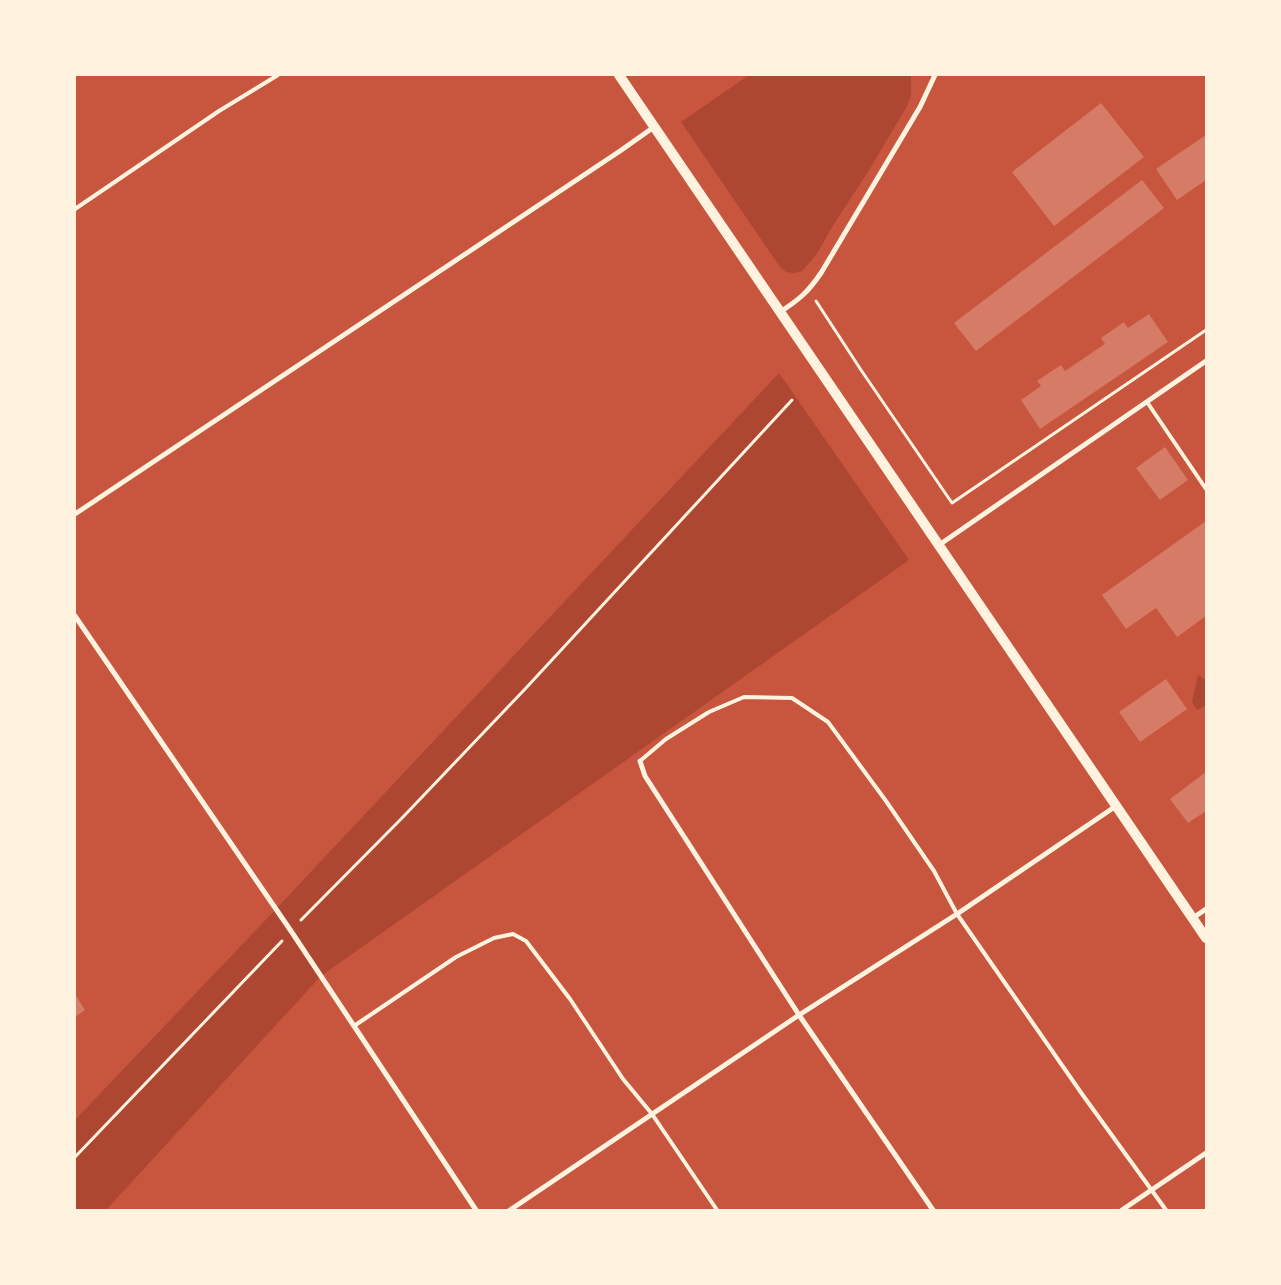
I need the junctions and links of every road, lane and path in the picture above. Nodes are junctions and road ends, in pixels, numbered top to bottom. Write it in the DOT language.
graph roads {
  1 [pos="278,75"];
  2 [pos="619,75"];
  3 [pos="935,75"];
  4 [pos="654,127"];
  5 [pos="75,209"];
  6 [pos="809,290"];
  7 [pos="780,312"];
  8 [pos="1206,330"];
  9 [pos="1206,362"];
  10 [pos="792,400"];
  11 [pos="1147,402"];
  12 [pos="1206,489"];
  13 [pos="75,514"];
  14 [pos="939,545"];
  15 [pos="75,616"];
  16 [pos="640,760"];
  17 [pos="1116,806"];
  18 [pos="317,904"];
  19 [pos="1206,909"];
  20 [pos="957,914"];
  21 [pos="1193,918"];
  22 [pos="1206,938"];
  23 [pos="268,955"];
  24 [pos="799,1015"];
  25 [pos="354,1026"];
  26 [pos="652,1114"];
  27 [pos="1206,1153"];
  28 [pos="75,1157"];
  29 [pos="1152,1190"];
  30 [pos="476,1210"];
  31 [pos="510,1210"];
  32 [pos="717,1210"];
  33 [pos="933,1210"];
  34 [pos="1122,1210"];
  35 [pos="1166,1210"];
  1 -- 5 [label="lane"];
  2 -- 4 [label="main road"];
  3 -- 6 [label="street"];
  4 -- 7 [label="main road"];
  4 -- 13 [label="street"];
  6 -- 7 [label="street"];
  6 -- 8 [label="path"];
  7 -- 14 [label="main road"];
  9 -- 11 [label="street"];
  10 -- 18 [label="path"];
  11 -- 12 [label="lane"];
  11 -- 14 [label="street"];
  14 -- 17 [label="main road"];
  15 -- 25 [label="street"];
  16 -- 20 [label="lane"];
  16 -- 24 [label="street"];
  17 -- 20 [label="street"];
  17 -- 21 [label="main road"];
  19 -- 21 [label="street"];
  20 -- 24 [label="street"];
  20 -- 29 [label="lane"];
  21 -- 22 [label="main road"];
  23 -- 28 [label="path"];
  24 -- 26 [label="street"];
  24 -- 33 [label="street"];
  25 -- 26 [label="lane"];
  25 -- 30 [label="street"];
  26 -- 31 [label="street"];
  26 -- 32 [label="lane"];
  27 -- 29 [label="street"];
  29 -- 34 [label="street"];
  29 -- 35 [label="lane"];
}
